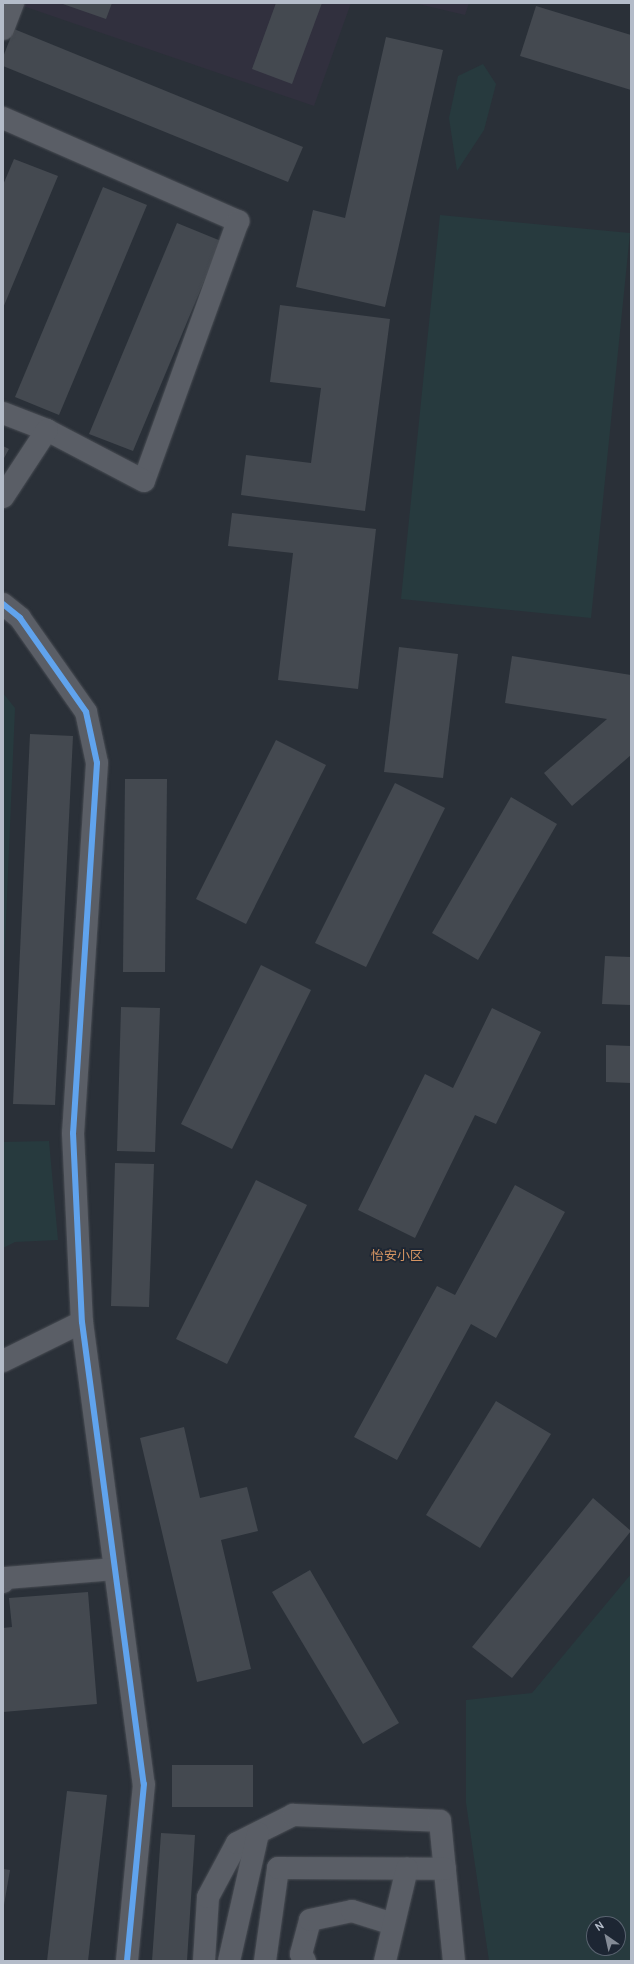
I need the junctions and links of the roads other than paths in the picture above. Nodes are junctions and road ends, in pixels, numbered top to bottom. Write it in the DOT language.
graph roads {
  1 [pos="13,3"];
  2 [pos="3,29"];
  3 [pos="3,118"];
  4 [pos="3,413"];
  5 [pos="47,430"];
  6 [pos="3,497"];
  7 [pos="3,604"];
  8 [pos="82,1322"];
  9 [pos="3,1361"];
  10 [pos="115,1569"];
  11 [pos="3,1582"];
  12 [pos="258,1833"];
  13 [pos="407,1869"];
  14 [pos="445,1869"];
  15 [pos="393,1924"];
  16 [pos="127,1961"];
  17 [pos="204,1961"];
  18 [pos="229,1961"];
  19 [pos="265,1961"];
  20 [pos="305,1961"];
  21 [pos="385,1961"];
  22 [pos="454,1961"];
  1 -- 2 [label="street"];
  3 -- 5 [label="street"];
  4 -- 5 [label="street"];
  5 -- 6 [label="street"];
  7 -- 8 [label="street"];
  8 -- 9 [label="street"];
  8 -- 10 [label="street"];
  10 -- 11 [label="street"];
  10 -- 16 [label="street"];
  12 -- 14 [label="street"];
  12 -- 17 [label="street"];
  12 -- 18 [label="street"];
  13 -- 14 [label="street"];
  13 -- 15 [label="street"];
  13 -- 19 [label="street"];
  14 -- 22 [label="street"];
  15 -- 20 [label="street"];
  15 -- 21 [label="street"];
}
